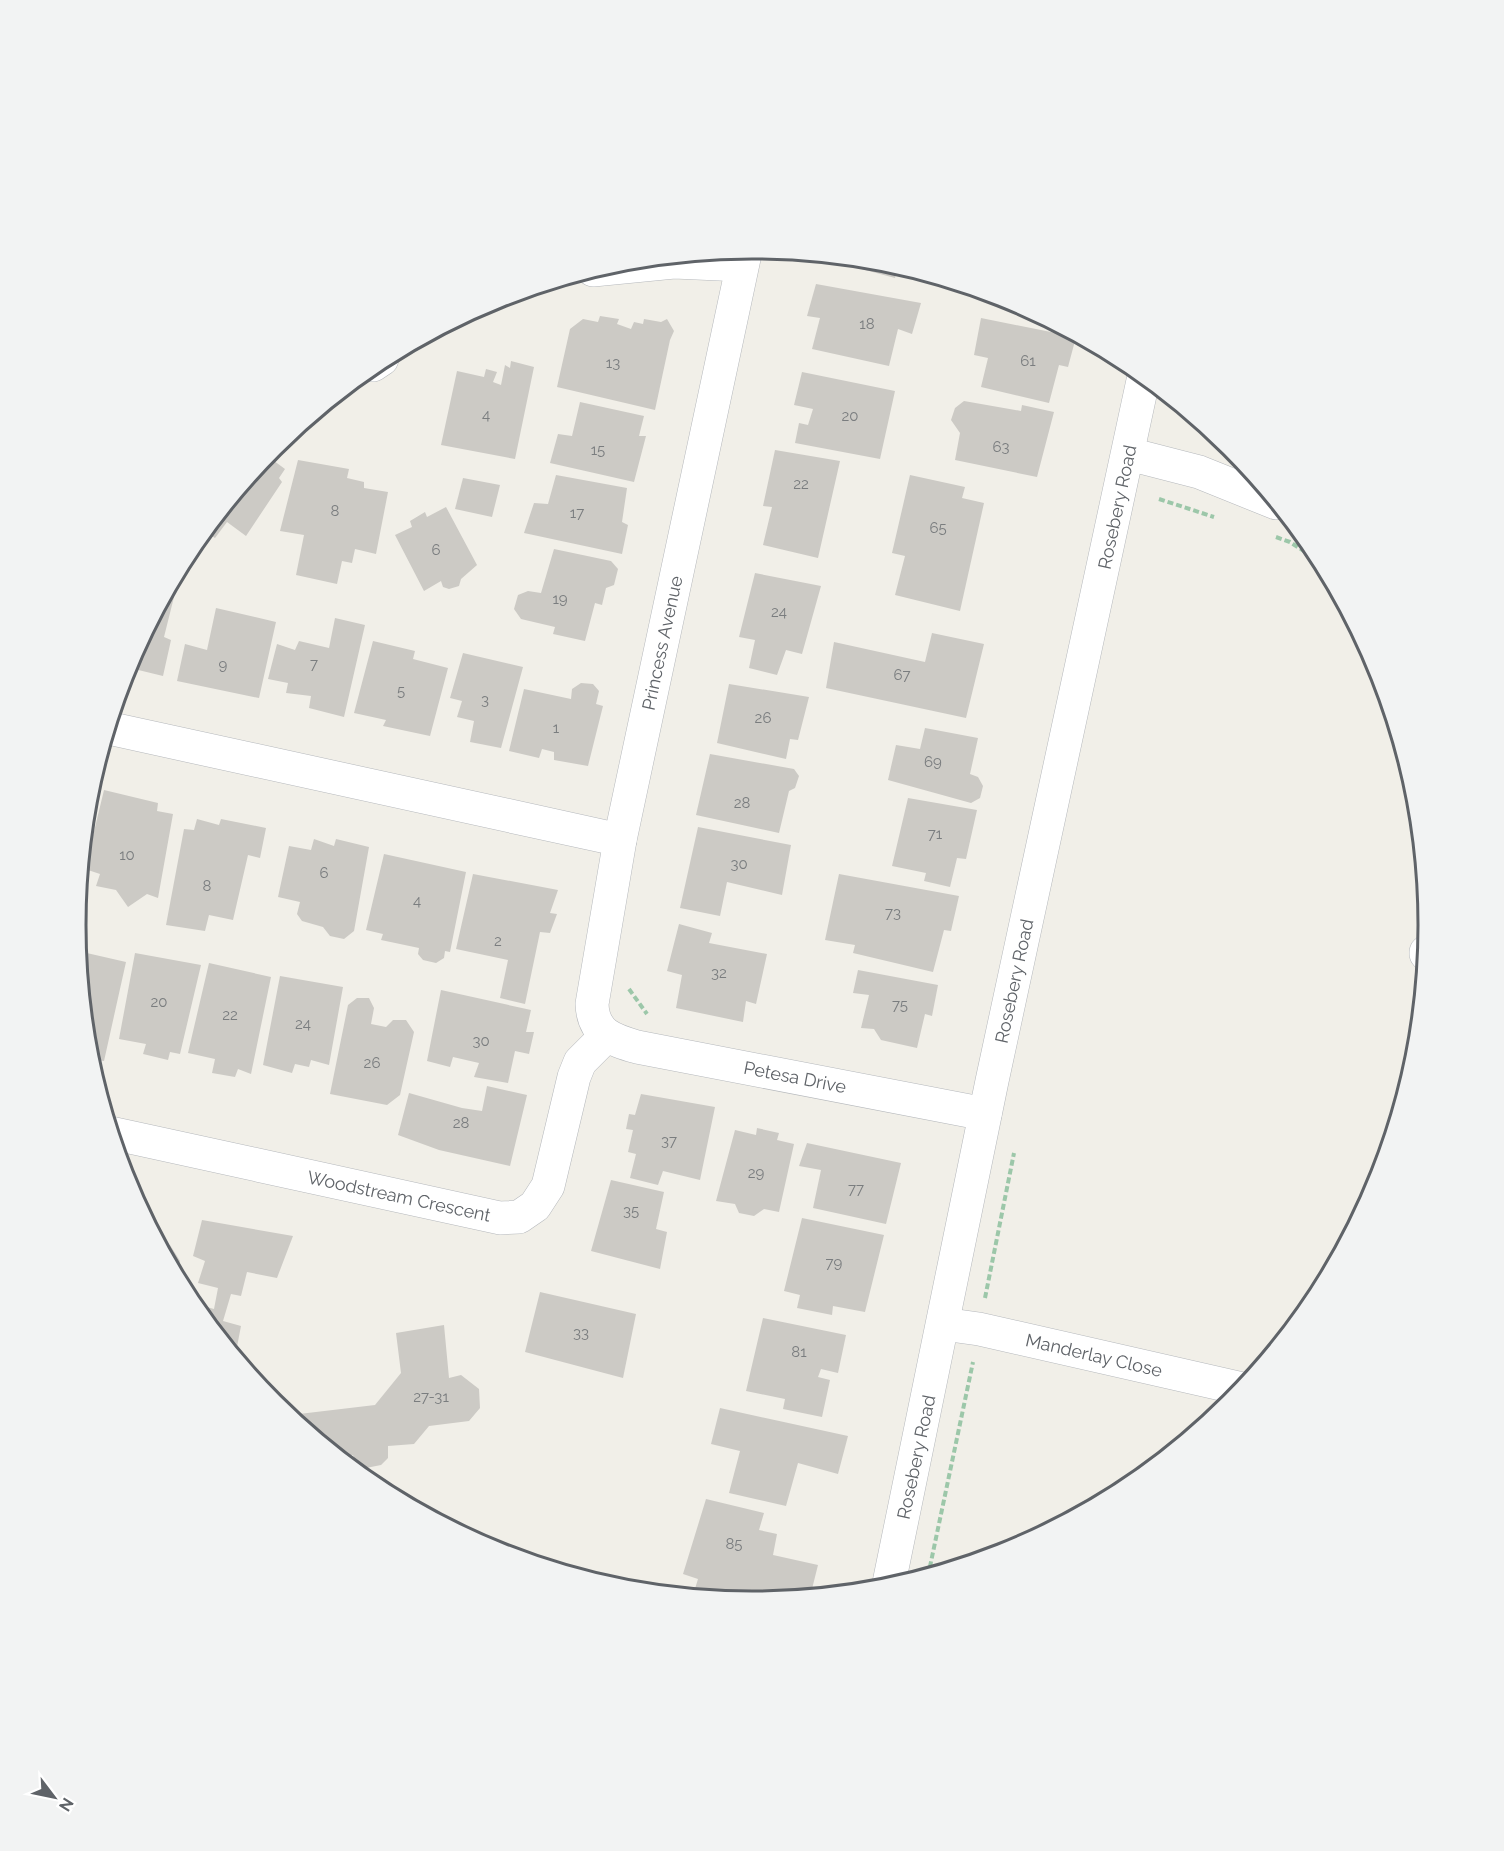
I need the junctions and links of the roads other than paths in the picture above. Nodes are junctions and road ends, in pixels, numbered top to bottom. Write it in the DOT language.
graph roads {
  1 [pos="744,259"];
  2 [pos="1142,386"];
  3 [pos="1129,454"];
  4 [pos="1262,496"];
  5 [pos="115,730"];
  6 [pos="620,840"];
  7 [pos="606,1036"];
  8 [pos="985,1114"];
  9 [pos="119,1135"];
  10 [pos="943,1324"];
  11 [pos="1233,1387"];
  12 [pos="890,1577"];
  1 -- 6 [label="street, Princess Avenue"];
  2 -- 3 [label="street, Rosebery Road"];
  3 -- 4 [label="street"];
  3 -- 8 [label="street, Rosebery Road"];
  5 -- 6 [label="street"];
  6 -- 7 [label="street, Princess Avenue"];
  7 -- 8 [label="street, Petesa Drive"];
  7 -- 9 [label="street, Woodstream Crescent"];
  8 -- 10 [label="street, Rosebery Road"];
  10 -- 11 [label="street, Manderlay Close"];
  10 -- 12 [label="street, Rosebery Road"];
}
